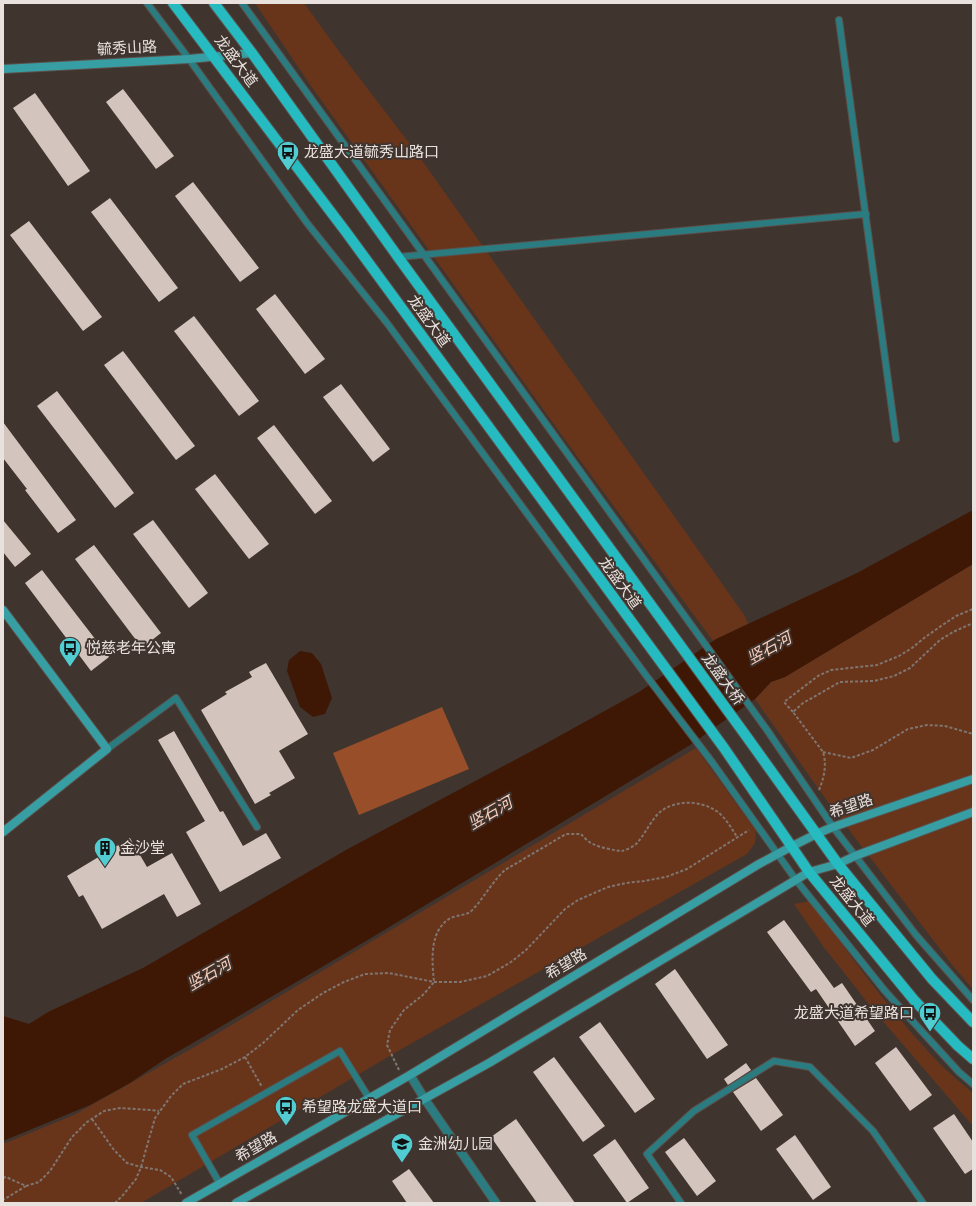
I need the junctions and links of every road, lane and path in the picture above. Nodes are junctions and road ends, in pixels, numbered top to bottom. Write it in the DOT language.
graph roads {
  1 [pos="147,3"];
  2 [pos="173,3"];
  3 [pos="214,3"];
  4 [pos="242,3"];
  5 [pos="840,20"];
  6 [pos="252,53"];
  7 [pos="214,57"];
  8 [pos="189,59"];
  9 [pos="3,69"];
  10 [pos="866,214"];
  11 [pos="398,257"];
  12 [pos="896,439"];
  13 [pos="973,609"];
  14 [pos="3,610"];
  15 [pos="973,622"];
  16 [pos="677,642"];
  17 [pos="793,712"];
  18 [pos="744,733"];
  19 [pos="973,734"];
  20 [pos="107,749"];
  21 [pos="823,752"];
  22 [pos="973,779"];
  23 [pos="815,801"];
  24 [pos="973,812"];
  25 [pos="757,825"];
  26 [pos="257,827"];
  27 [pos="833,827"];
  28 [pos="3,832"];
  29 [pos="816,834"];
  30 [pos="737,838"];
  31 [pos="791,846"];
  32 [pos="778,854"];
  33 [pos="855,856"];
  34 [pos="838,864"];
  35 [pos="809,872"];
  36 [pos="796,880"];
  37 [pos="434,982"];
  38 [pos="973,1000"];
  39 [pos="973,1022"];
  40 [pos="245,1057"];
  41 [pos="973,1059"];
  42 [pos="406,1076"];
  43 [pos="973,1084"];
  44 [pos="265,1094"];
  45 [pos="369,1098"];
  46 [pos="424,1098"];
  47 [pos="160,1111"];
  48 [pos="92,1119"];
  49 [pos="141,1167"];
  50 [pos="3,1178"];
  51 [pos="220,1184"];
  52 [pos="26,1186"];
  53 [pos="3,1200"];
  54 [pos="115,1203"];
  55 [pos="187,1203"];
  56 [pos="236,1203"];
  57 [pos="496,1203"];
  58 [pos="681,1203"];
  59 [pos="923,1203"];
  1 -- 8 [label="lane"];
  2 -- 7 [label="main road, 龙盛大道"];
  3 -- 6 [label="main road, 龙盛大道"];
  4 -- 23 [label="lane"];
  5 -- 10 [label="lane"];
  6 -- 7 [label="main road, 毓秀山路"];
  6 -- 11 [label="main road, 龙盛大道"];
  7 -- 8 [label="main road, 毓秀山路"];
  7 -- 31 [label="main road, 龙盛大道"];
  8 -- 9 [label="main road, 毓秀山路"];
  8 -- 25 [label="lane"];
  10 -- 11 [label="lane"];
  10 -- 12 [label="lane"];
  11 -- 16 [label="main road, 龙盛大道"];
  13 -- 17 [label="path"];
  14 -- 20 [label="main road"];
  15 -- 17 [label="path"];
  16 -- 18 [label="main road, 龙盛大桥"];
  17 -- 21 [label="path"];
  18 -- 29 [label="main road, 龙盛大道"];
  19 -- 21 [label="path"];
  20 -- 26 [label="lane"];
  20 -- 28 [label="main road"];
  21 -- 23 [label="path"];
  22 -- 27 [label="main road, 希望路"];
  23 -- 27 [label="lane"];
  24 -- 33 [label="main road"];
  25 -- 30 [label="path"];
  25 -- 32 [label="lane"];
  27 -- 29 [label="main road, 希望路"];
  27 -- 33 [label="lane"];
  29 -- 31 [label="main road, 希望路"];
  29 -- 34 [label="main road, 龙盛大道"];
  30 -- 37 [label="path"];
  30 -- 37 [label="path"];
  31 -- 32 [label="main road, 希望路"];
  31 -- 35 [label="main road, 龙盛大道"];
  32 -- 36 [label="lane"];
  32 -- 42 [label="main road, 希望路"];
  33 -- 34 [label="main road"];
  33 -- 38 [label="lane"];
  34 -- 35 [label="main road"];
  34 -- 39 [label="main road, 龙盛大道"];
  35 -- 36 [label="main road"];
  35 -- 41 [label="main road, 龙盛大道"];
  36 -- 43 [label="lane"];
  36 -- 46 [label="main road"];
  37 -- 40 [label="path"];
  37 -- 42 [label="path"];
  40 -- 44 [label="path"];
  40 -- 47 [label="path"];
  42 -- 45 [label="main road, 希望路"];
  42 -- 46 [label="street"];
  44 -- 45 [label="lane"];
  44 -- 51 [label="lane"];
  45 -- 51 [label="main road, 希望路"];
  46 -- 56 [label="main road"];
  46 -- 57 [label="street"];
  47 -- 48 [label="path"];
  47 -- 49 [label="path"];
  48 -- 49 [label="path"];
  48 -- 52 [label="path"];
  49 -- 54 [label="path"];
  49 -- 55 [label="path"];
  50 -- 52 [label="path"];
  51 -- 55 [label="main road, 希望路"];
  52 -- 53 [label="path"];
  58 -- 59 [label="lane"];
}
